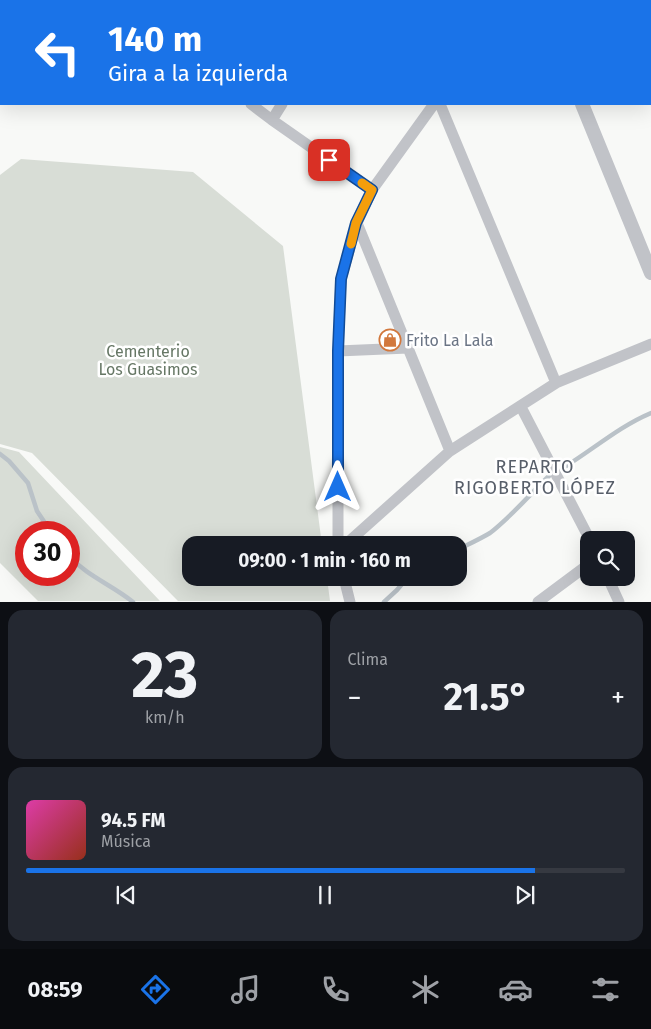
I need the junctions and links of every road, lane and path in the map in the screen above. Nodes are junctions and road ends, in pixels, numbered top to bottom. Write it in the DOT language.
graph roads {
  1 [pos="252,105"];
  2 [pos="281,105"];
  3 [pos="433,105"];
  4 [pos="440,105"];
  5 [pos="582,105"];
  6 [pos="272,120"];
  7 [pos="372,190"];
  8 [pos="356,223"];
  9 [pos="651,273"];
  10 [pos="651,344"];
  11 [pos="408,348"];
  12 [pos="338,351"];
  13 [pos="556,383"];
  14 [pos="520,407"];
  15 [pos="450,451"];
  16 [pos="585,531"];
  17 [pos="338,536"];
  18 [pos="355,536"];
  19 [pos="580,571"];
  20 [pos="346,586"];
  21 [pos="612,586"];
  22 [pos="350,602"];
  23 [pos="538,602"];
  24 [pos="619,602"];
  1 -- 6 [label="street"];
  2 -- 6 [label="street"];
  3 -- 7 [label="street"];
  4 -- 13 [label="street"];
  5 -- 9 [label="street"];
  6 -- 7 [label="street"];
  7 -- 8 [label="street"];
  8 -- 11 [label="street"];
  8 -- 12 [label="street"];
  10 -- 13 [label="street"];
  11 -- 12 [label="street"];
  11 -- 15 [label="street"];
  12 -- 17 [label="street"];
  13 -- 14 [label="street"];
  14 -- 15 [label="street"];
  14 -- 16 [label="street"];
  15 -- 18 [label="street"];
  19 -- 23 [label="street"];
  20 -- 22 [label="street"];
  21 -- 24 [label="street"];
}
